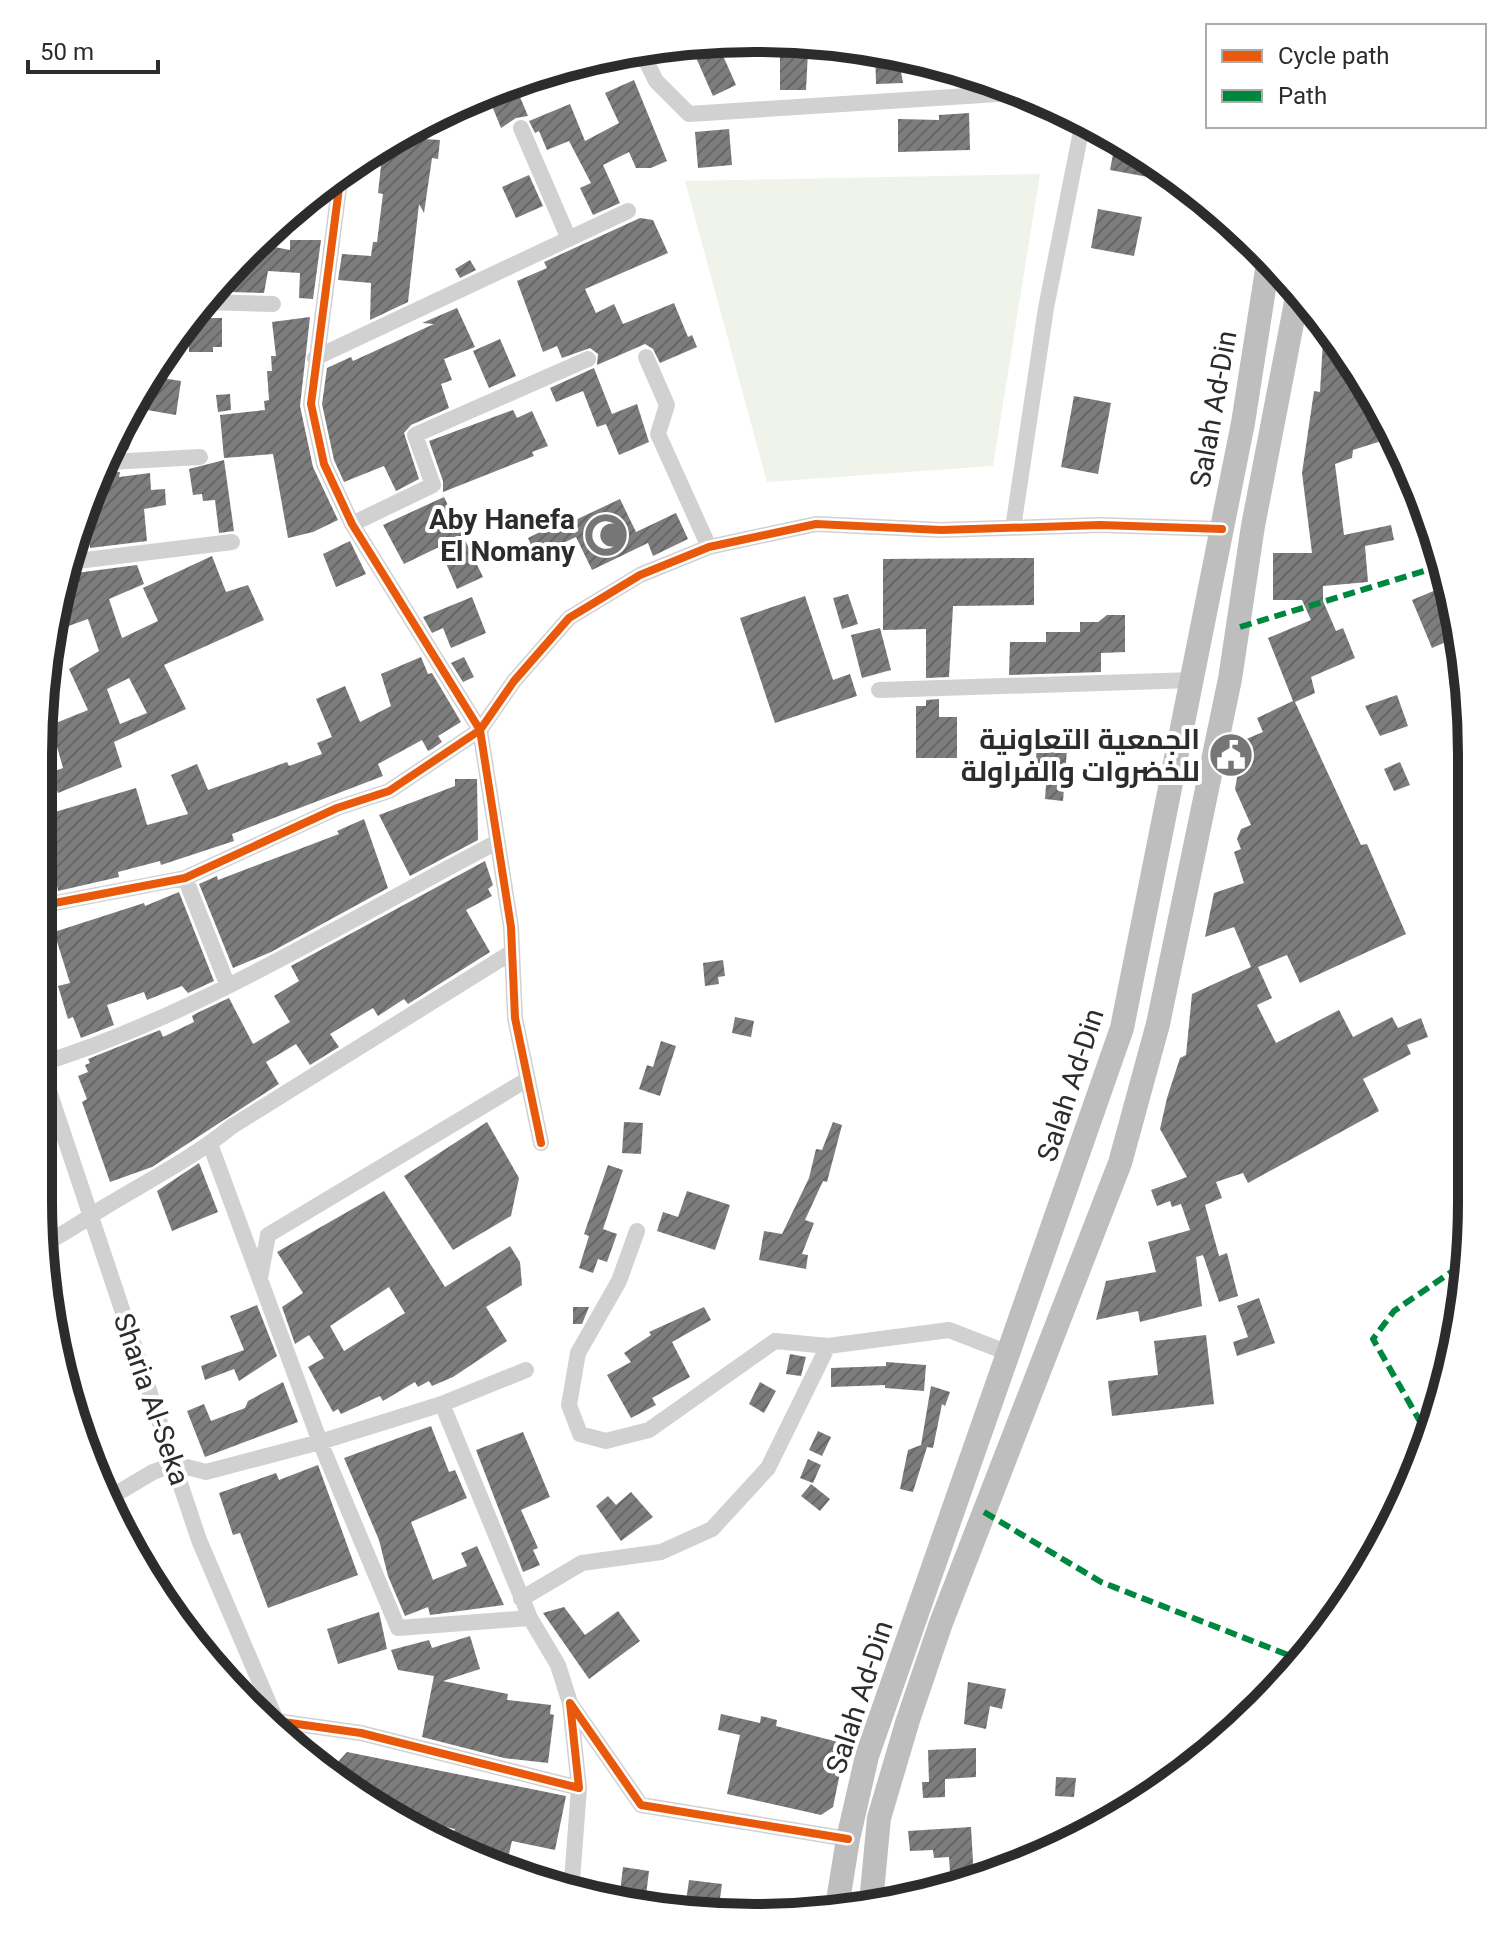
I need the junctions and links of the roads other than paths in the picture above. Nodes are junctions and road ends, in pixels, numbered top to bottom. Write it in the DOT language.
graph roads {
  1 [pos="646,61"];
  2 [pos="994,94"];
  3 [pos="521,128"];
  4 [pos="1081,132"];
  5 [pos="339,188"];
  6 [pos="628,211"];
  7 [pos="569,239"];
  8 [pos="1266,273"];
  9 [pos="217,302"];
  10 [pos="273,304"];
  11 [pos="1295,305"];
  12 [pos="646,357"];
  13 [pos="315,358"];
  14 [pos="588,359"];
  15 [pos="200,457"];
  16 [pos="116,462"];
  17 [pos="352,524"];
  18 [pos="1013,528"];
  19 [pos="1222,529"];
  20 [pos="232,542"];
  21 [pos="709,547"];
  22 [pos="80,561"];
  23 [pos="1193,680"];
  24 [pos="879,690"];
  25 [pos="480,730"];
  26 [pos="497,842"];
  27 [pos="185,878"];
  28 [pos="52,904"];
  29 [pos="512,952"];
  30 [pos="228,986"];
  31 [pos="52,1058"];
  32 [pos="528,1079"];
  33 [pos="52,1101"];
  34 [pos="541,1143"];
  35 [pos="210,1144"];
  36 [pos="89,1216"];
  37 [pos="637,1231"];
  38 [pos="54,1239"];
  39 [pos="260,1279"];
  40 [pos="828,1346"];
  41 [pos="1011,1354"];
  42 [pos="526,1370"];
  43 [pos="442,1404"];
  44 [pos="320,1442"];
  45 [pos="175,1464"];
  46 [pos="116,1494"];
  47 [pos="521,1599"];
  48 [pos="530,1618"];
  49 [pos="570,1703"];
  50 [pos="272,1712"];
  51 [pos="290,1729"];
  52 [pos="579,1788"];
  53 [pos="848,1839"];
  54 [pos="572,1880"];
  55 [pos="872,1894"];
  56 [pos="838,1899"];
  1 -- 2 [label="street"];
  3 -- 7 [label="street"];
  4 -- 18 [label="street"];
  5 -- 13 [label="street"];
  6 -- 7 [label="street"];
  7 -- 13 [label="street"];
  8 -- 19 [label="highway, Salah Ad-Din"];
  9 -- 10 [label="street"];
  11 -- 55 [label="highway, Salah Ad-Din"];
  12 -- 21 [label="street"];
  13 -- 17 [label="street"];
  14 -- 17 [label="street"];
  15 -- 16 [label="street"];
  17 -- 25 [label="street"];
  18 -- 19 [label="street"];
  18 -- 21 [label="street"];
  19 -- 23 [label="highway, Salah Ad-Din"];
  20 -- 22 [label="street"];
  21 -- 25 [label="street"];
  23 -- 24 [label="street"];
  23 -- 41 [label="highway, Salah Ad-Din"];
  25 -- 26 [label="street"];
  25 -- 27 [label="street"];
  26 -- 29 [label="street"];
  26 -- 30 [label="street"];
  27 -- 28 [label="street"];
  27 -- 30 [label="street"];
  29 -- 32 [label="street"];
  29 -- 35 [label="street"];
  30 -- 31 [label="street"];
  32 -- 34 [label="street"];
  32 -- 39 [label="street"];
  33 -- 36 [label="street, Sharia Al-Seka"];
  35 -- 36 [label="street"];
  35 -- 39 [label="street"];
  36 -- 38 [label="street"];
  36 -- 45 [label="street, Sharia Al-Seka"];
  37 -- 40 [label="street"];
  39 -- 44 [label="street"];
  40 -- 41 [label="street"];
  40 -- 47 [label="street"];
  41 -- 53 [label="highway, Salah Ad-Din"];
  42 -- 43 [label="street"];
  43 -- 44 [label="street"];
  43 -- 47 [label="street"];
  44 -- 45 [label="street"];
  44 -- 48 [label="street"];
  45 -- 46 [label="street"];
  45 -- 50 [label="street, Sharia Al-Seka"];
  47 -- 48 [label="street"];
  48 -- 49 [label="street"];
  49 -- 52 [label="street"];
  49 -- 53 [label="street"];
  51 -- 52 [label="street"];
  52 -- 54 [label="street"];
  53 -- 56 [label="highway, Salah Ad-Din"];
}
